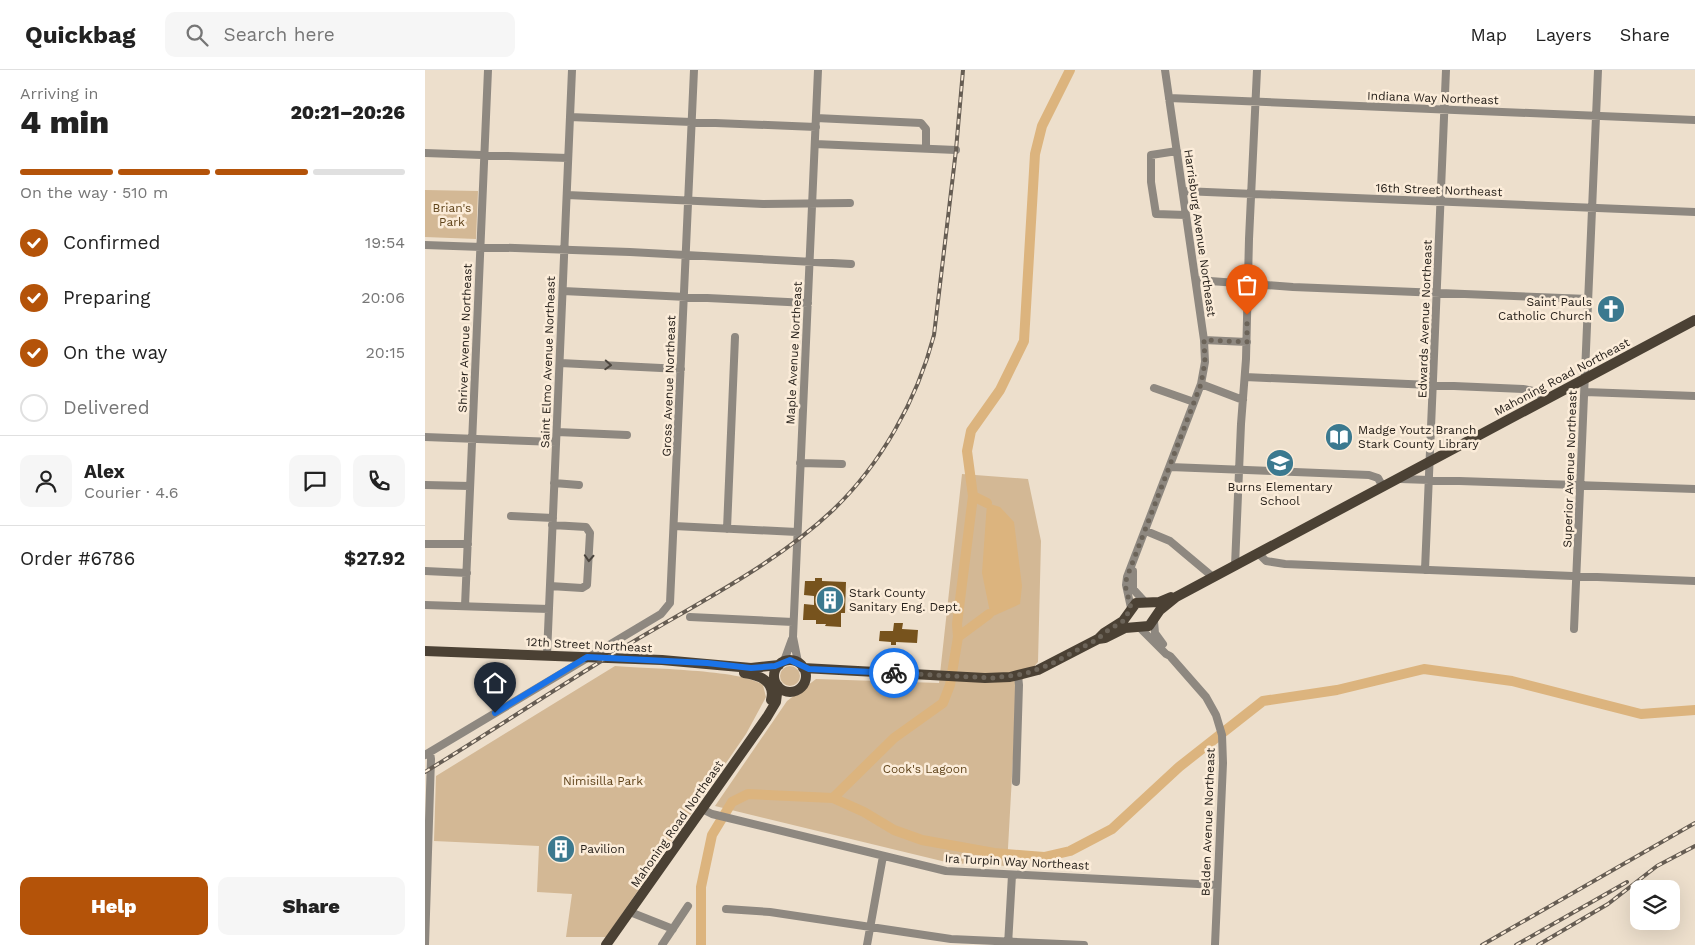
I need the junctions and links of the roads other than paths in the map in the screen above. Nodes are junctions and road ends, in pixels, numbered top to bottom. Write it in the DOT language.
graph roads {
  1 [pos="488,70"];
  2 [pos="572,70"];
  3 [pos="694,70"];
  4 [pos="818,70"];
  5 [pos="1165,70"];
  6 [pos="1257,70"];
  7 [pos="1446,70"];
  8 [pos="1598,70"];
  9 [pos="1169,98"];
  10 [pos="1255,102"];
  11 [pos="1445,110"];
  12 [pos="1596,116"];
  13 [pos="570,117"];
  14 [pos="816,118"];
  15 [pos="1695,120"];
  16 [pos="692,122"];
  17 [pos="816,127"];
  18 [pos="815,144"];
  19 [pos="926,148"];
  20 [pos="956,150"];
  21 [pos="1177,151"];
  22 [pos="425,153"];
  23 [pos="485,155"];
  24 [pos="568,158"];
  25 [pos="1183,191"];
  26 [pos="1251,194"];
  27 [pos="567,195"];
  28 [pos="689,201"];
  29 [pos="1441,201"];
  30 [pos="812,203"];
  31 [pos="850,204"];
  32 [pos="1592,207"];
  33 [pos="1695,212"];
  34 [pos="1186,215"];
  35 [pos="425,245"];
  36 [pos="481,247"];
  37 [pos="565,250"];
  38 [pos="685,256"];
  39 [pos="810,261"];
  40 [pos="851,264"];
  41 [pos="1196,280"];
  42 [pos="1248,284"];
  43 [pos="563,291"];
  44 [pos="1437,293"];
  45 [pos="684,297"];
  46 [pos="1589,300"];
  47 [pos="808,303"];
  48 [pos="1695,320"];
  49 [pos="735,338"];
  50 [pos="1204,340"];
  51 [pos="1247,342"];
  52 [pos="559,363"];
  53 [pos="681,369"];
  54 [pos="1245,378"];
  55 [pos="1585,379"];
  56 [pos="1201,384"];
  57 [pos="1433,385"];
  58 [pos="1154,388"];
  59 [pos="1585,392"];
  60 [pos="1695,396"];
  61 [pos="1243,400"];
  62 [pos="1544,401"];
  63 [pos="1194,402"];
  64 [pos="557,432"];
  65 [pos="627,435"];
  66 [pos="425,437"];
  67 [pos="472,439"];
  68 [pos="556,442"];
  69 [pos="1430,462"];
  70 [pos="801,463"];
  71 [pos="842,464"];
  72 [pos="1170,467"];
  73 [pos="1238,470"];
  74 [pos="1429,478"];
  75 [pos="1397,479"];
  76 [pos="554,483"];
  77 [pos="579,484"];
  78 [pos="1581,484"];
  79 [pos="425,485"];
  80 [pos="470,486"];
  81 [pos="1383,487"];
  82 [pos="1695,489"];
  83 [pos="511,516"];
  84 [pos="553,521"];
  85 [pos="674,526"];
  86 [pos="727,529"];
  87 [pos="1146,531"];
  88 [pos="797,532"];
  89 [pos="425,544"];
  90 [pos="468,544"];
  91 [pos="1259,553"];
  92 [pos="1235,566"];
  93 [pos="1132,567"];
  94 [pos="1425,570"];
  95 [pos="425,571"];
  96 [pos="467,573"];
  97 [pos="1577,576"];
  98 [pos="1213,578"];
  99 [pos="1695,581"];
  100 [pos="551,586"];
  101 [pos="1176,597"];
  102 [pos="1144,602"];
  103 [pos="425,605"];
  104 [pos="465,606"];
  105 [pos="549,609"];
  106 [pos="1130,610"];
  107 [pos="690,618"];
  108 [pos="1155,619"];
  109 [pos="793,622"];
  110 [pos="1139,627"];
  111 [pos="1575,629"];
  112 [pos="793,638"];
  113 [pos="1098,639"];
  114 [pos="425,651"];
  115 [pos="547,655"];
  116 [pos="1170,656"];
  117 [pos="587,657"];
  118 [pos="707,663"];
  119 [pos="781,663"];
  120 [pos="800,665"];
  121 [pos="751,668"];
  122 [pos="828,670"];
  123 [pos="1018,676"];
  124 [pos="805,680"];
  125 [pos="777,684"];
  126 [pos="790,691"];
  127 [pos="767,717"];
  128 [pos="751,740"];
  129 [pos="427,754"];
  130 [pos="1016,782"];
  131 [pos="702,809"];
  132 [pos="883,856"];
  133 [pos="1012,875"];
  134 [pos="1217,885"];
  135 [pos="688,906"];
  136 [pos="726,909"];
  137 [pos="630,912"];
  138 [pos="869,927"];
  139 [pos="673,929"];
  140 [pos="1008,943"];
  141 [pos="425,945"];
  142 [pos="607,945"];
  143 [pos="662,945"];
  144 [pos="867,945"];
  145 [pos="1084,945"];
  146 [pos="1215,945"];
  1 -- 23 [label="street, Shriver Avenue Northeast"];
  2 -- 13 [label="street, Saint Elmo Avenue Northeast"];
  3 -- 16 [label="street, Gross Avenue Northeast"];
  4 -- 14 [label="street, Maple Avenue Northeast"];
  5 -- 9 [label="street, Harrisburg Avenue Northeast"];
  6 -- 10 [label="street"];
  7 -- 11 [label="street, Edwards Avenue Northeast"];
  8 -- 12 [label="street, Superior Avenue Northeast"];
  9 -- 10 [label="street, Indiana Way Northeast"];
  9 -- 21 [label="street, Harrisburg Avenue Northeast"];
  10 -- 11 [label="street, Indiana Way Northeast"];
  10 -- 26 [label="street"];
  11 -- 12 [label="street, Indiana Way Northeast"];
  11 -- 29 [label="street, Edwards Avenue Northeast"];
  12 -- 15 [label="street, Indiana Way Northeast"];
  12 -- 32 [label="street, Superior Avenue Northeast"];
  13 -- 16 [label="street"];
  13 -- 24 [label="street, Saint Elmo Avenue Northeast"];
  14 -- 17 [label="street, Maple Avenue Northeast"];
  14 -- 19 [label="street"];
  16 -- 17 [label="street"];
  16 -- 28 [label="street, Gross Avenue Northeast"];
  17 -- 18 [label="street, Maple Avenue Northeast"];
  18 -- 19 [label="street"];
  18 -- 30 [label="street, Maple Avenue Northeast"];
  19 -- 20 [label="street"];
  21 -- 25 [label="street, Harrisburg Avenue Northeast"];
  21 -- 34 [label="street"];
  22 -- 23 [label="street"];
  23 -- 24 [label="street"];
  23 -- 36 [label="street, Shriver Avenue Northeast"];
  24 -- 27 [label="street, Saint Elmo Avenue Northeast"];
  25 -- 26 [label="street, 16th Street Northeast"];
  25 -- 34 [label="street, Harrisburg Avenue Northeast"];
  26 -- 29 [label="street, 16th Street Northeast"];
  26 -- 42 [label="street"];
  27 -- 28 [label="street"];
  27 -- 37 [label="street, Saint Elmo Avenue Northeast"];
  28 -- 30 [label="street"];
  28 -- 38 [label="street, Gross Avenue Northeast"];
  29 -- 32 [label="street, 16th Street Northeast"];
  29 -- 44 [label="street, Edwards Avenue Northeast"];
  30 -- 31 [label="street"];
  30 -- 39 [label="street, Maple Avenue Northeast"];
  32 -- 33 [label="street, 16th Street Northeast"];
  32 -- 46 [label="street, Superior Avenue Northeast"];
  34 -- 41 [label="street, Harrisburg Avenue Northeast"];
  35 -- 36 [label="street"];
  36 -- 37 [label="street"];
  36 -- 67 [label="street, Shriver Avenue Northeast"];
  37 -- 38 [label="street"];
  37 -- 43 [label="street, Saint Elmo Avenue Northeast"];
  38 -- 39 [label="street"];
  38 -- 45 [label="street, Gross Avenue Northeast"];
  39 -- 40 [label="street"];
  39 -- 47 [label="street, Maple Avenue Northeast"];
  41 -- 42 [label="street"];
  41 -- 50 [label="street, Harrisburg Avenue Northeast"];
  42 -- 44 [label="street"];
  42 -- 51 [label="street"];
  43 -- 45 [label="street"];
  43 -- 52 [label="street, Saint Elmo Avenue Northeast"];
  44 -- 46 [label="street"];
  44 -- 57 [label="street, Edwards Avenue Northeast"];
  45 -- 47 [label="street"];
  45 -- 53 [label="street, Gross Avenue Northeast"];
  46 -- 55 [label="street, Superior Avenue Northeast"];
  47 -- 70 [label="street, Maple Avenue Northeast"];
  48 -- 55 [label="main road, Mahoning Road Northeast"];
  49 -- 86 [label="street"];
  50 -- 51 [label="street"];
  50 -- 56 [label="street, Harrisburg Avenue Northeast"];
  51 -- 54 [label="street"];
  52 -- 53 [label="street, one-way"];
  52 -- 64 [label="street, Saint Elmo Avenue Northeast"];
  53 -- 85 [label="street, Gross Avenue Northeast"];
  54 -- 57 [label="street"];
  54 -- 61 [label="street"];
  55 -- 59 [label="street, Superior Avenue Northeast"];
  55 -- 62 [label="main road, Mahoning Road Northeast"];
  56 -- 61 [label="street"];
  56 -- 63 [label="street, Harrisburg Avenue Northeast"];
  57 -- 62 [label="street"];
  57 -- 69 [label="street, Edwards Avenue Northeast"];
  58 -- 63 [label="street"];
  59 -- 60 [label="street"];
  59 -- 78 [label="street, Superior Avenue Northeast"];
  61 -- 73 [label="street"];
  62 -- 69 [label="main road, Mahoning Road Northeast"];
  63 -- 72 [label="street, Harrisburg Avenue Northeast"];
  64 -- 65 [label="street"];
  64 -- 68 [label="street, Saint Elmo Avenue Northeast"];
  66 -- 67 [label="street"];
  67 -- 68 [label="street"];
  67 -- 80 [label="street, Shriver Avenue Northeast"];
  68 -- 76 [label="street, Saint Elmo Avenue Northeast"];
  69 -- 74 [label="street, Edwards Avenue Northeast"];
  69 -- 75 [label="main road, Mahoning Road Northeast"];
  70 -- 71 [label="street"];
  70 -- 88 [label="street, Maple Avenue Northeast"];
  72 -- 73 [label="street"];
  72 -- 87 [label="street, Harrisburg Avenue Northeast"];
  73 -- 81 [label="street"];
  73 -- 92 [label="street"];
  74 -- 75 [label="street"];
  74 -- 78 [label="street"];
  74 -- 94 [label="street, Edwards Avenue Northeast"];
  75 -- 81 [label="main road, Mahoning Road Northeast"];
  76 -- 77 [label="street"];
  76 -- 84 [label="street, Saint Elmo Avenue Northeast"];
  78 -- 82 [label="street"];
  78 -- 97 [label="street, Superior Avenue Northeast"];
  79 -- 80 [label="street"];
  80 -- 90 [label="street, Shriver Avenue Northeast"];
  81 -- 91 [label="main road, Mahoning Road Northeast"];
  83 -- 84 [label="street"];
  84 -- 100 [label="street, Saint Elmo Avenue Northeast"];
  84 -- 100 [label="street, one-way"];
  85 -- 86 [label="street"];
  85 -- 117 [label="street, Gross Avenue Northeast"];
  86 -- 88 [label="street"];
  87 -- 93 [label="street, Harrisburg Avenue Northeast"];
  87 -- 98 [label="street"];
  88 -- 109 [label="street, Maple Avenue Northeast"];
  89 -- 90 [label="street"];
  90 -- 96 [label="street, Shriver Avenue Northeast"];
  91 -- 92 [label="main road, Mahoning Road Northeast"];
  91 -- 94 [label="street"];
  92 -- 98 [label="main road, Mahoning Road Northeast"];
  93 -- 102 [label="street, Harrisburg Avenue Northeast"];
  93 -- 106 [label="street, Harrisburg Avenue Northeast"];
  94 -- 97 [label="street"];
  95 -- 96 [label="street"];
  96 -- 104 [label="street, Shriver Avenue Northeast"];
  97 -- 99 [label="street"];
  97 -- 111 [label="street, Superior Avenue Northeast"];
  98 -- 101 [label="main road, Mahoning Road Northeast"];
  100 -- 105 [label="street, Saint Elmo Avenue Northeast"];
  101 -- 102 [label="main road, Mahoning Road Northeast"];
  101 -- 108 [label="main road, Mahoning Road Northeast"];
  102 -- 106 [label="main road"];
  102 -- 108 [label="main road"];
  103 -- 104 [label="street"];
  104 -- 105 [label="street"];
  105 -- 115 [label="street, Saint Elmo Avenue Northeast"];
  106 -- 110 [label="main road"];
  106 -- 113 [label="main road"];
  107 -- 109 [label="street"];
  108 -- 110 [label="main road"];
  108 -- 116 [label="street, Belden Avenue Northeast"];
  109 -- 112 [label="street, Maple Avenue Northeast"];
  110 -- 113 [label="main road"];
  110 -- 116 [label="street, Belden Avenue Northeast"];
  112 -- 119 [label="street, Maple Avenue Northeast"];
  112 -- 120 [label="street, Maple Avenue Northeast"];
  113 -- 123 [label="main road"];
  114 -- 115 [label="main road, 12th Street Northeast"];
  115 -- 117 [label="main road, 12th Street Northeast"];
  116 -- 134 [label="street, Belden Avenue Northeast"];
  117 -- 118 [label="main road, 12th Street Northeast"];
  117 -- 129 [label="street"];
  118 -- 121 [label="main road, 12th Street Northeast"];
  118 -- 128 [label="main road"];
  119 -- 120 [label="main road"];
  119 -- 121 [label="main road, 12th Street Northeast"];
  119 -- 125 [label="main road"];
  120 -- 122 [label="main road"];
  120 -- 124 [label="main road"];
  121 -- 125 [label="main road, 12th Street Northeast"];
  122 -- 123 [label="main road"];
  122 -- 124 [label="main road"];
  123 -- 130 [label="street"];
  124 -- 126 [label="main road"];
  125 -- 126 [label="main road"];
  125 -- 127 [label="main road, Mahoning Road Northeast"];
  126 -- 127 [label="main road, Mahoning Road Northeast"];
  127 -- 128 [label="main road, Mahoning Road Northeast"];
  128 -- 131 [label="main road, Mahoning Road Northeast"];
  129 -- 141 [label="street"];
  131 -- 132 [label="street, Ira Turpin Way Northeast"];
  131 -- 137 [label="main road, Mahoning Road Northeast"];
  132 -- 133 [label="street, Ira Turpin Way Northeast"];
  132 -- 138 [label="street"];
  133 -- 134 [label="street, Ira Turpin Way Northeast"];
  133 -- 140 [label="street"];
  134 -- 146 [label="street, Belden Avenue Northeast"];
  135 -- 139 [label="street"];
  136 -- 138 [label="street"];
  137 -- 139 [label="street"];
  137 -- 142 [label="main road, Mahoning Road Northeast"];
  138 -- 140 [label="street"];
  138 -- 144 [label="street"];
  139 -- 143 [label="street"];
  140 -- 145 [label="street"];
}
